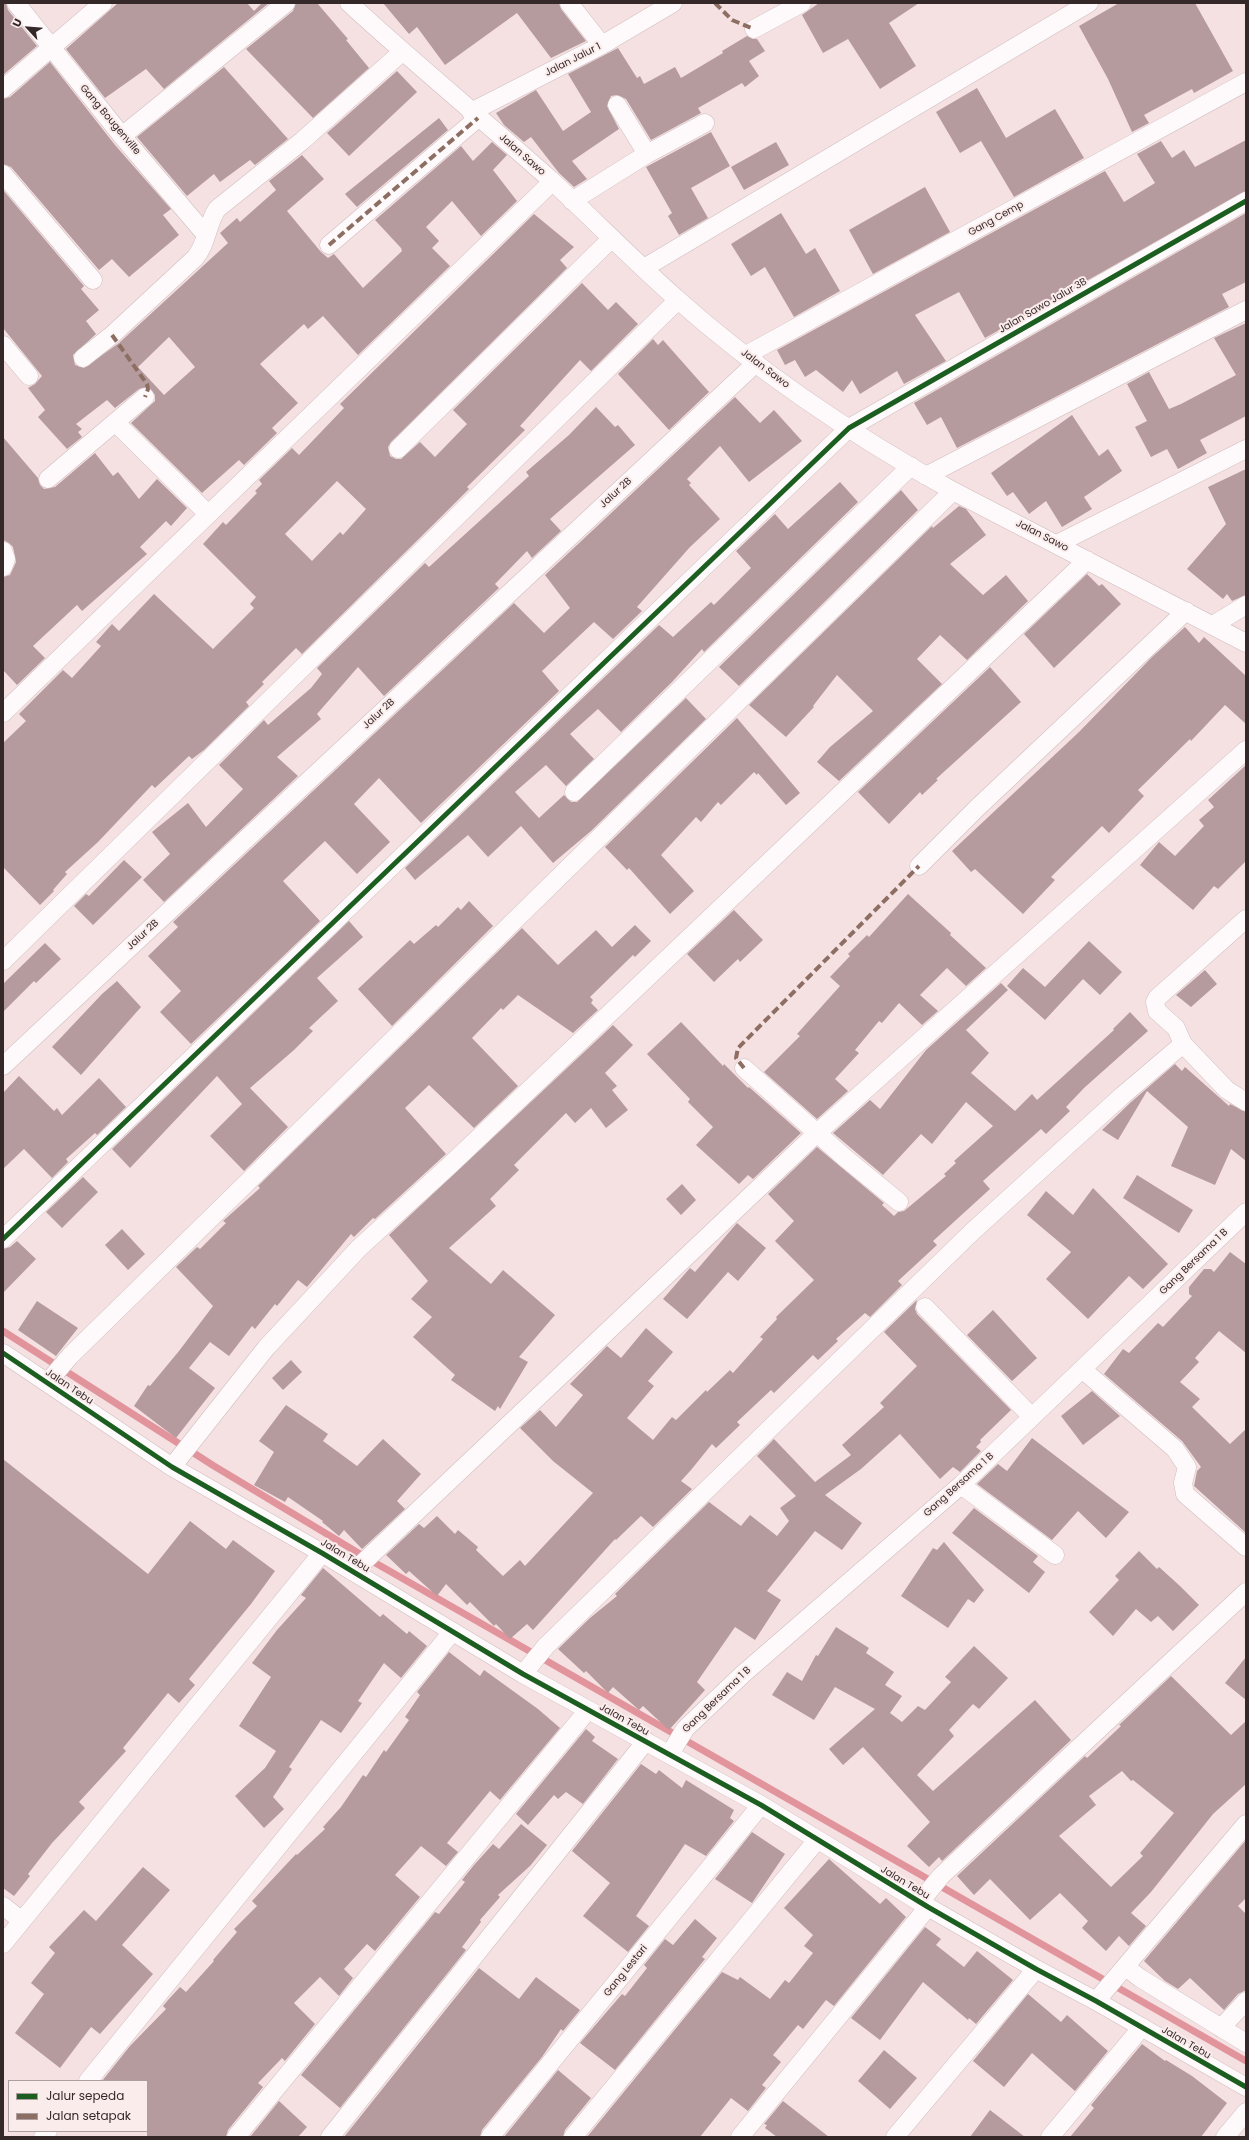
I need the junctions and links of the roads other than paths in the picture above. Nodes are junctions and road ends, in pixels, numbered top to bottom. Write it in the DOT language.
graph roads {
  1 [pos="16,3"];
  2 [pos="103,3"];
  3 [pos="286,3"];
  4 [pos="349,3"];
  5 [pos="569,3"];
  6 [pos="673,3"];
  7 [pos="802,3"];
  8 [pos="1089,3"];
  9 [pos="754,29"];
  10 [pos="602,45"];
  11 [pos="50,47"];
  12 [pos="402,52"];
  13 [pos="1246,82"];
  14 [pos="3,89"];
  15 [pos="616,105"];
  16 [pos="475,115"];
  17 [pos="705,123"];
  18 [pos="122,136"];
  19 [pos="647,154"];
  20 [pos="3,174"];
  21 [pos="552,182"];
  22 [pos="572,201"];
  23 [pos="1246,201"];
  24 [pos="206,235"];
  25 [pos="612,238"];
  26 [pos="329,245"];
  27 [pos="644,268"];
  28 [pos="94,280"];
  29 [pos="678,300"];
  30 [pos="1246,310"];
  31 [pos="3,345"];
  32 [pos="83,358"];
  33 [pos="751,359"];
  34 [pos="29,376"];
  35 [pos="145,397"];
  36 [pos="115,422"];
  37 [pos="850,428"];
  38 [pos="398,449"];
  39 [pos="1246,449"];
  40 [pos="918,471"];
  41 [pos="48,479"];
  42 [pos="953,491"];
  43 [pos="208,514"];
  44 [pos="1057,544"];
  45 [pos="1087,560"];
  46 [pos="1246,605"];
  47 [pos="1186,611"];
  48 [pos="1213,625"];
  49 [pos="1246,643"];
  50 [pos="3,713"];
  51 [pos="1246,750"];
  52 [pos="574,792"];
  53 [pos="919,866"];
  54 [pos="1246,919"];
  55 [pos="3,961"];
  56 [pos="1183,1044"];
  57 [pos="3,1066"];
  58 [pos="744,1068"];
  59 [pos="1246,1102"];
  60 [pos="817,1133"];
  61 [pos="900,1202"];
  62 [pos="1246,1212"];
  63 [pos="3,1239"];
  64 [pos="925,1306"];
  65 [pos="3,1353"];
  66 [pos="1082,1369"];
  67 [pos="50,1380"];
  68 [pos="1032,1417"];
  69 [pos="174,1464"];
  70 [pos="961,1485"];
  71 [pos="1246,1547"];
  72 [pos="322,1552"];
  73 [pos="1055,1555"];
  74 [pos="356,1569"];
  75 [pos="1246,1592"];
  76 [pos="452,1632"];
  77 [pos="526,1670"];
  78 [pos="588,1710"];
  79 [pos="646,1742"];
  80 [pos="672,1749"];
  81 [pos="761,1805"];
  82 [pos="1246,1824"];
  83 [pos="817,1840"];
  84 [pos="924,1902"];
  85 [pos="3,1906"];
  86 [pos="22,1921"];
  87 [pos="3,1944"];
  88 [pos="1036,1969"];
  89 [pos="1124,1969"];
  90 [pos="1099,1997"];
  91 [pos="1246,2001"];
  92 [pos="1142,2027"];
  93 [pos="1220,2028"];
  94 [pos="1246,2043"];
  95 [pos="89,2080"];
  96 [pos="1246,2087"];
  97 [pos="1246,2112"];
  98 [pos="236,2137"];
  99 [pos="330,2137"];
  100 [pos="490,2137"];
  101 [pos="573,2137"];
  102 [pos="740,2137"];
  103 [pos="895,2137"];
  104 [pos="1050,2137"];
  105 [pos="1225,2137"];
  1 -- 11 [label="street, Gang Bougenville"];
  2 -- 11 [label="street"];
  3 -- 18 [label="street"];
  4 -- 12 [label="street, Jalan Sawo"];
  5 -- 10 [label="street"];
  6 -- 10 [label="street, Jalan Jalur 1"];
  7 -- 9 [label="street"];
  8 -- 27 [label="street"];
  10 -- 16 [label="street, Jalan Jalur 1"];
  11 -- 14 [label="street"];
  11 -- 18 [label="street, Gang Bougenville"];
  12 -- 16 [label="street, Jalan Sawo"];
  12 -- 24 [label="street"];
  13 -- 33 [label="street, Gang Cemp"];
  15 -- 19 [label="street"];
  16 -- 21 [label="street, Jalan Sawo"];
  16 -- 26 [label="street, Jalan Jalur 1"];
  17 -- 19 [label="street"];
  18 -- 24 [label="street, Gang Bougenville"];
  19 -- 22 [label="street"];
  20 -- 28 [label="street"];
  21 -- 22 [label="street, Jalan Sawo"];
  21 -- 43 [label="street"];
  22 -- 25 [label="street, Jalan Sawo"];
  23 -- 37 [label="street, Jalan Sawo Jalur 3B"];
  24 -- 32 [label="street"];
  25 -- 27 [label="street, Jalan Sawo"];
  25 -- 38 [label="street"];
  27 -- 29 [label="street, Jalan Sawo"];
  29 -- 33 [label="street, Jalan Sawo"];
  29 -- 55 [label="street"];
  30 -- 40 [label="street"];
  31 -- 34 [label="street"];
  33 -- 37 [label="street, Jalan Sawo"];
  33 -- 57 [label="street, Jalur 2B"];
  35 -- 36 [label="street"];
  36 -- 41 [label="street"];
  36 -- 43 [label="street"];
  37 -- 40 [label="street, Jalan Sawo"];
  37 -- 63 [label="street, Jalan Sawo Jalur 3B"];
  39 -- 44 [label="street"];
  40 -- 42 [label="street, Jalan Sawo"];
  40 -- 52 [label="street"];
  42 -- 44 [label="street, Jalan Sawo"];
  42 -- 67 [label="street"];
  43 -- 50 [label="street"];
  44 -- 45 [label="street, Jalan Sawo"];
  45 -- 47 [label="street, Jalan Sawo"];
  45 -- 69 [label="street"];
  46 -- 48 [label="street"];
  47 -- 48 [label="street, Jalan Sawo"];
  47 -- 53 [label="street"];
  48 -- 49 [label="street, Jalan Sawo"];
  51 -- 60 [label="street"];
  54 -- 56 [label="street"];
  56 -- 59 [label="street"];
  56 -- 77 [label="street"];
  58 -- 60 [label="street"];
  60 -- 61 [label="street"];
  60 -- 74 [label="street"];
  62 -- 66 [label="street, Gang Bersama 1 B"];
  64 -- 68 [label="street"];
  65 -- 67 [label="street, Jalan Tebu"];
  66 -- 68 [label="street, Gang Bersama 1 B"];
  66 -- 71 [label="street"];
  67 -- 69 [label="street, Jalan Tebu"];
  68 -- 70 [label="street, Gang Bersama 1 B"];
  69 -- 72 [label="street, Jalan Tebu"];
  70 -- 73 [label="street"];
  70 -- 80 [label="street, Gang Bersama 1 B"];
  72 -- 74 [label="street, Jalan Tebu"];
  72 -- 86 [label="street"];
  74 -- 76 [label="street, Jalan Tebu"];
  75 -- 84 [label="street"];
  76 -- 77 [label="street, Jalan Tebu"];
  76 -- 95 [label="street"];
  77 -- 78 [label="street, Jalan Tebu"];
  78 -- 79 [label="street, Jalan Tebu"];
  78 -- 98 [label="street"];
  79 -- 80 [label="street, Jalan Tebu"];
  79 -- 99 [label="street"];
  80 -- 81 [label="street, Jalan Tebu"];
  81 -- 83 [label="street, Jalan Tebu"];
  81 -- 100 [label="street, Gang Lestari"];
  82 -- 89 [label="street"];
  83 -- 84 [label="street, Jalan Tebu"];
  83 -- 101 [label="street"];
  84 -- 88 [label="street, Jalan Tebu"];
  84 -- 102 [label="street"];
  85 -- 86 [label="street"];
  86 -- 87 [label="street"];
  88 -- 90 [label="street, Jalan Tebu"];
  88 -- 103 [label="street"];
  89 -- 90 [label="street"];
  89 -- 93 [label="street"];
  90 -- 92 [label="street, Jalan Tebu"];
  91 -- 93 [label="street"];
  92 -- 96 [label="street, Jalan Tebu"];
  92 -- 104 [label="street"];
  93 -- 94 [label="street"];
  97 -- 105 [label="street"];
}
